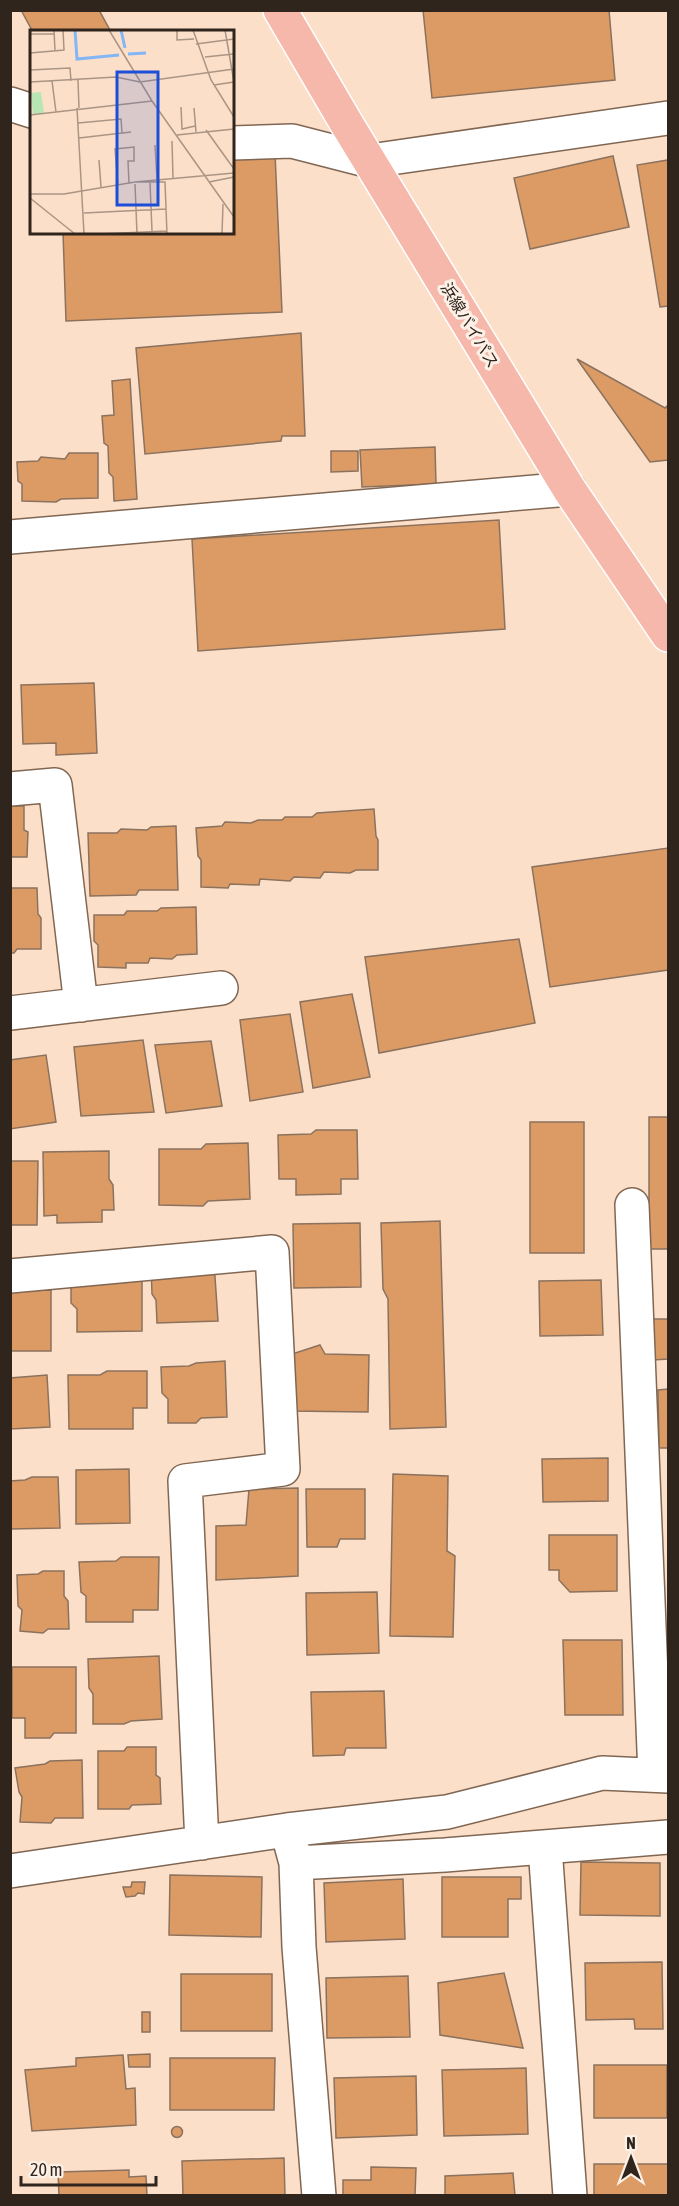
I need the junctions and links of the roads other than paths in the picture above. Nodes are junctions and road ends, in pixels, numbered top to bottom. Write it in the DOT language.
graph roads {
  1 [pos="280,10"];
  2 [pos="10,104"];
  3 [pos="30,110"];
  4 [pos="669,118"];
  5 [pos="234,143"];
  6 [pos="370,161"];
  7 [pos="569,489"];
  8 [pos="10,537"];
  9 [pos="669,634"];
  10 [pos="10,789"];
  11 [pos="221,988"];
  12 [pos="81,1005"];
  13 [pos="10,1013"];
  14 [pos="632,1205"];
  15 [pos="10,1276"];
  16 [pos="662,1776"];
  17 [pos="287,1830"];
  18 [pos="669,1837"];
  19 [pos="202,1843"];
  20 [pos="545,1847"];
  21 [pos="11,1863"];
  22 [pos="296,1863"];
  23 [pos="320,2196"];
  24 [pos="570,2196"];
  1 -- 6 [label="highway, 浜線バイパス"];
  2 -- 3 [label="street"];
  4 -- 6 [label="street"];
  5 -- 6 [label="street"];
  6 -- 7 [label="highway, 浜線バイパス"];
  7 -- 8 [label="street"];
  7 -- 9 [label="highway, 浜線バイパス"];
  10 -- 12 [label="street"];
  11 -- 12 [label="street"];
  12 -- 13 [label="street"];
  14 -- 16 [label="street"];
  15 -- 19 [label="street"];
  16 -- 17 [label="street"];
  17 -- 19 [label="street"];
  17 -- 22 [label="street"];
  18 -- 20 [label="street"];
  19 -- 21 [label="street"];
  20 -- 22 [label="street"];
  20 -- 24 [label="street"];
  22 -- 23 [label="street"];
}
